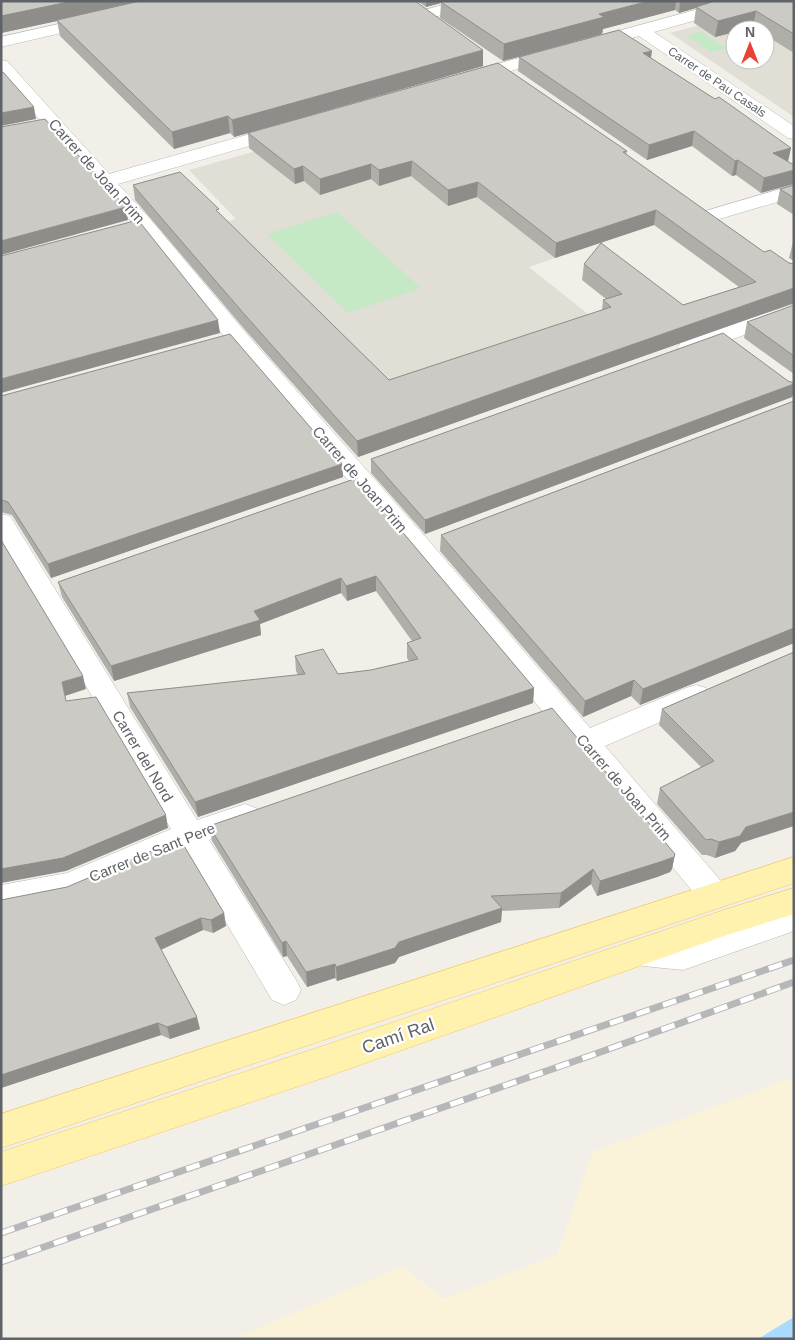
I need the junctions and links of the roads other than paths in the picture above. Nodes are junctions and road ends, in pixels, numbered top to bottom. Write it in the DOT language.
graph roads {
  1 [pos="477,1"];
  2 [pos="747,1"];
  3 [pos="108,18"];
  4 [pos="438,26"];
  5 [pos="641,30"];
  6 [pos="1,42"];
  7 [pos="484,58"];
  8 [pos="1,66"];
  9 [pos="500,69"];
  10 [pos="516,80"];
  11 [pos="452,83"];
  12 [pos="300,126"];
  13 [pos="794,134"];
  14 [pos="106,181"];
  15 [pos="794,191"];
  16 [pos="732,231"];
  17 [pos="794,310"];
  18 [pos="237,336"];
  19 [pos="213,343"];
  20 [pos="668,355"];
  21 [pos="1,522"];
  22 [pos="446,537"];
  23 [pos="420,547"];
  24 [pos="9,553"];
  25 [pos="721,684"];
  26 [pos="556,708"];
  27 [pos="528,718"];
  28 [pos="586,742"];
  29 [pos="275,805"];
  30 [pos="190,834"];
  31 [pos="794,870"];
  32 [pos="715,896"];
  33 [pos="1,899"];
  34 [pos="794,901"];
  35 [pos="794,917"];
  36 [pos="643,952"];
  37 [pos="284,990"];
  38 [pos="1,1131"];
  39 [pos="1,1169"];
  1 -- 4 [label="street"];
  2 -- 5 [label="street"];
  3 -- 6 [label="street"];
  5 -- 9 [label="street"];
  5 -- 13 [label="street, Carrer de Pau Casals"];
  7 -- 9 [label="street"];
  8 -- 14 [label="street, Carrer de Joan Prim"];
  9 -- 10 [label="street"];
  9 -- 11 [label="street"];
  12 -- 14 [label="street"];
  14 -- 18 [label="street, Carrer de Joan Prim"];
  15 -- 16 [label="street"];
  17 -- 20 [label="street"];
  18 -- 19 [label="street"];
  18 -- 23 [label="street, Carrer de Joan Prim"];
  21 -- 24 [label="street, Carrer del Nord"];
  22 -- 23 [label="street"];
  23 -- 26 [label="street, Carrer de Joan Prim"];
  24 -- 30 [label="street, Carrer del Nord"];
  25 -- 28 [label="street"];
  26 -- 27 [label="street"];
  26 -- 28 [label="street, Carrer de Joan Prim"];
  28 -- 32 [label="street, Carrer de Joan Prim"];
  29 -- 30 [label="street, Carrer de Sant Pere"];
  30 -- 33 [label="street, Carrer de Sant Pere"];
  30 -- 37 [label="street, Carrer del Nord"];
  31 -- 32 [label="main road"];
  32 -- 38 [label="main road"];
  34 -- 36 [label="main road, Camí Ral"];
  35 -- 36 [label="street"];
  36 -- 39 [label="main road, Camí Ral"];
}
